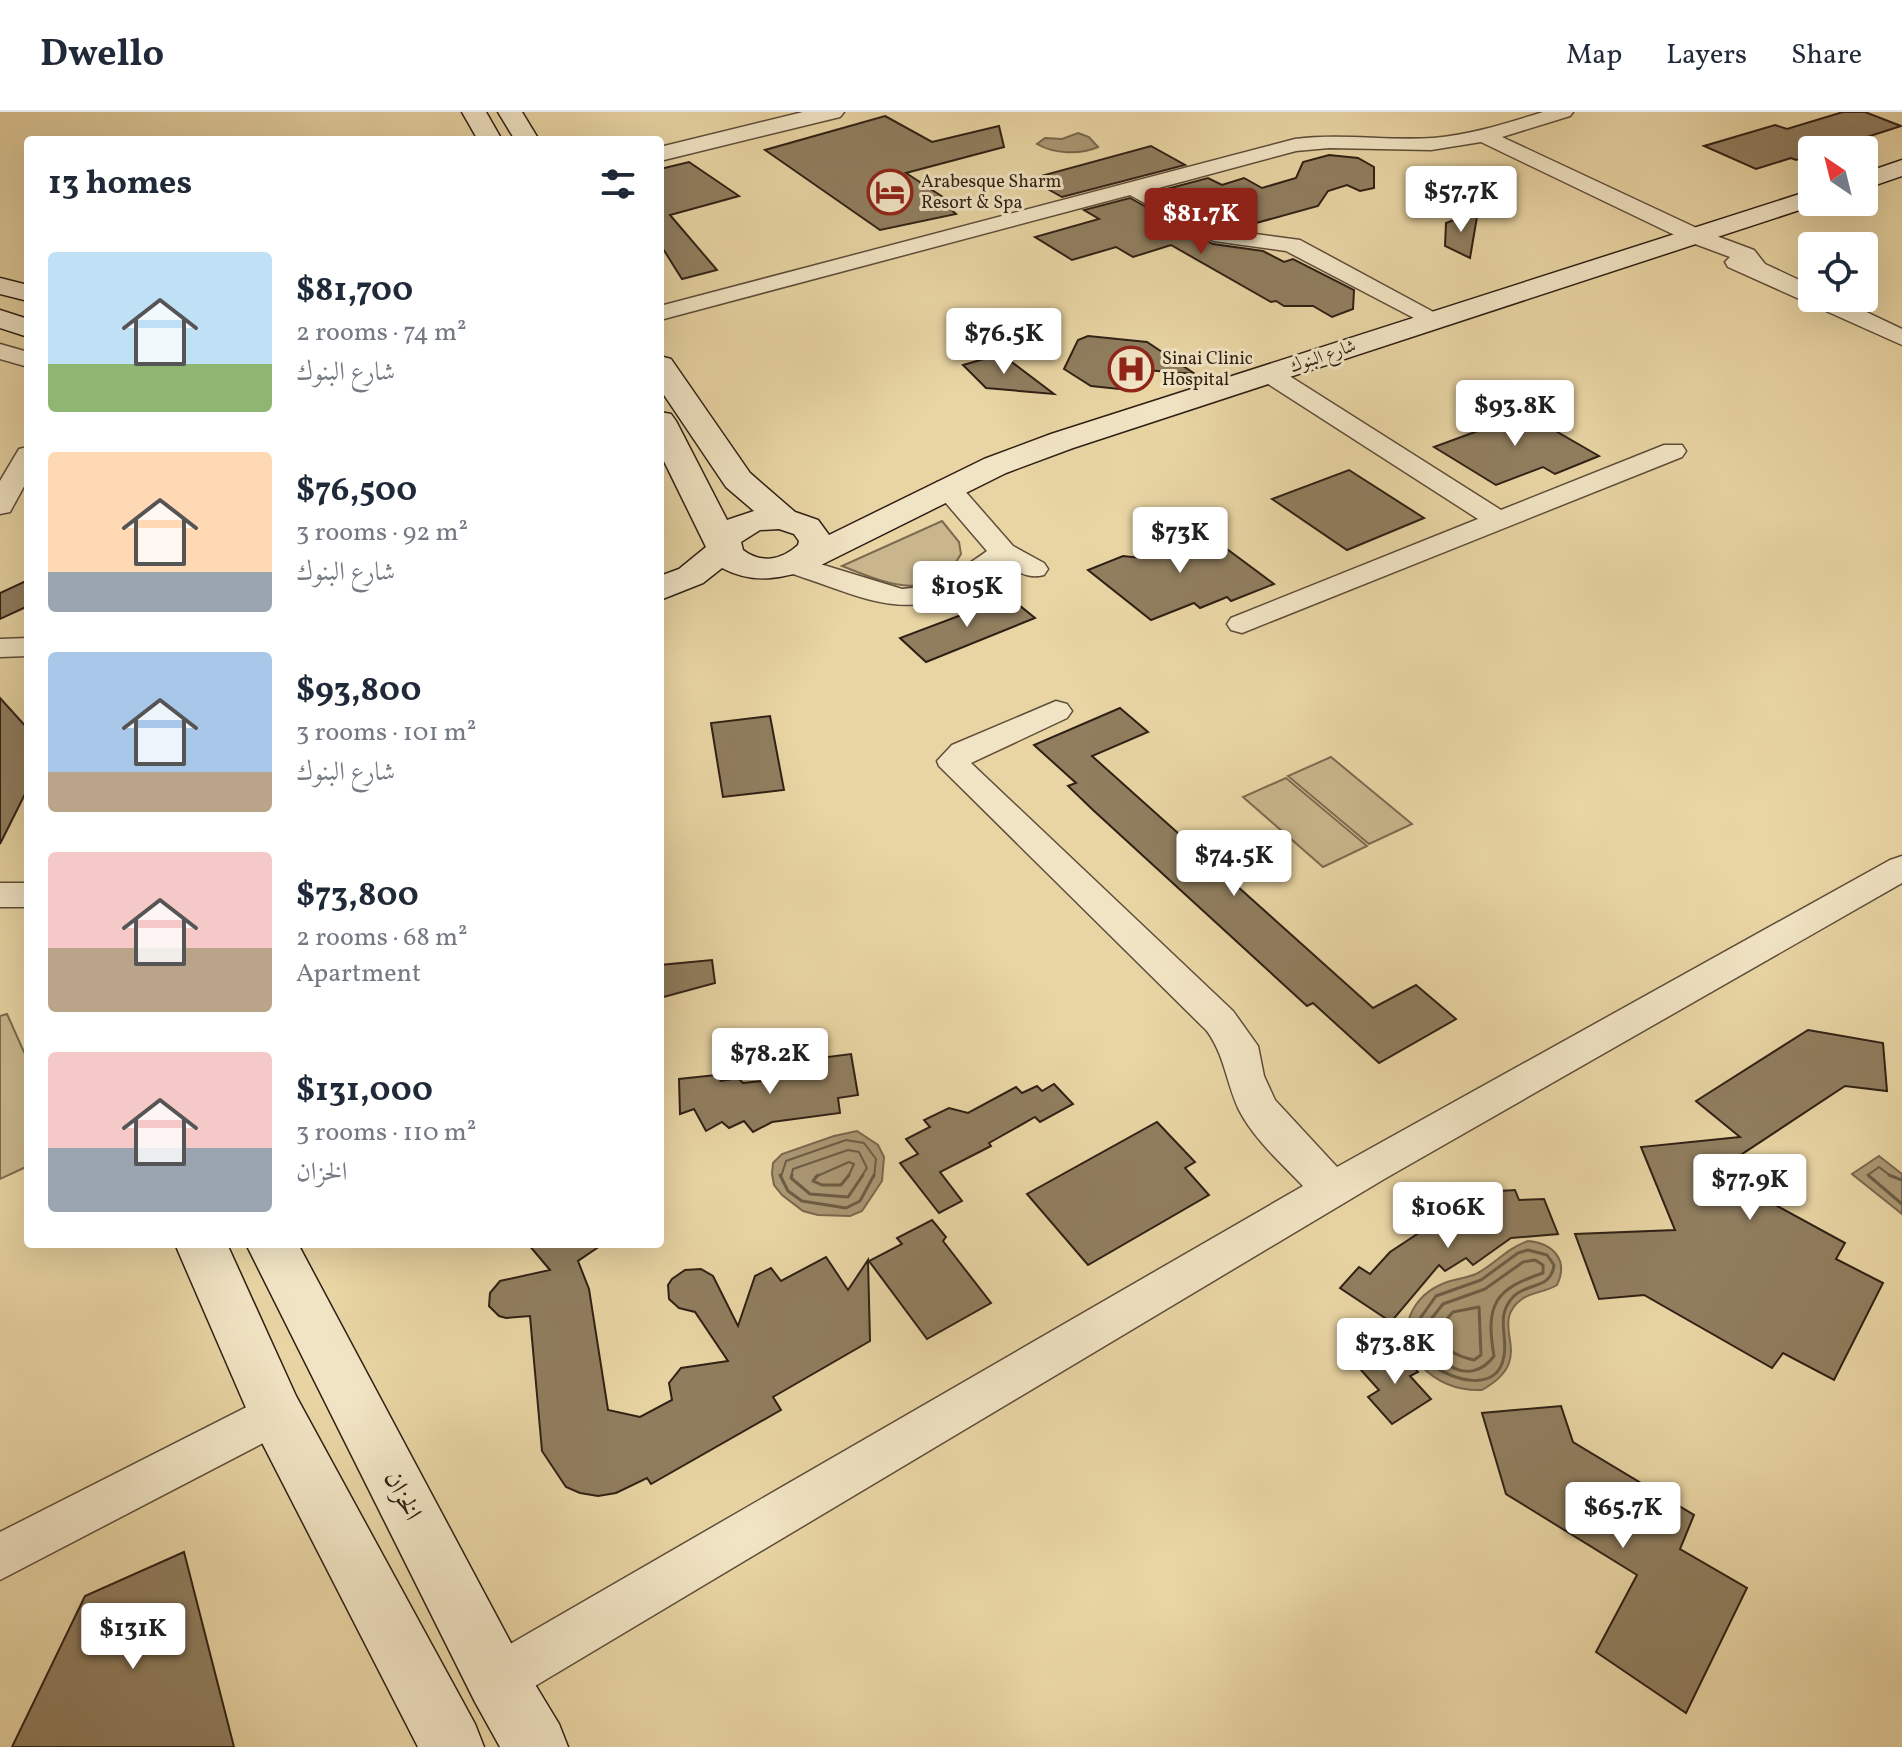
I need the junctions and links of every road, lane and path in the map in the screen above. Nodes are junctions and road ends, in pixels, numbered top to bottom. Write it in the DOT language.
graph roads {
  1 [pos="474,112"];
  2 [pos="510,112"];
  3 [pos="832,112"];
  4 [pos="1563,112"];
  5 [pos="488,136"];
  6 [pos="525,136"];
  7 [pos="1484,136"];
  8 [pos="664,153"];
  9 [pos="1902,168"];
  10 [pos="1878,176"];
  11 [pos="1134,189"];
  12 [pos="1798,203"];
  13 [pos="1695,236"];
  14 [pos="0,286"];
  15 [pos="1798,288"];
  16 [pos="24,292"];
  17 [pos="664,312"];
  18 [pos="1847,312"];
  19 [pos="0,319"];
  20 [pos="1431,320"];
  21 [pos="24,327"];
  22 [pos="1902,338"];
  23 [pos="0,351"];
  24 [pos="24,359"];
  25 [pos="1271,375"];
  26 [pos="664,385"];
  27 [pos="671,420"];
  28 [pos="1673,451"];
  29 [pos="24,462"];
  30 [pos="947,488"];
  31 [pos="0,506"];
  32 [pos="783,519"];
  33 [pos="1498,520"];
  34 [pos="724,549"];
  35 [pos="1003,552"];
  36 [pos="794,564"];
  37 [pos="1034,569"];
  38 [pos="664,587"];
  39 [pos="664,607"];
  40 [pos="1242,624"];
  41 [pos="24,647"];
  42 [pos="0,648"];
  43 [pos="1056,711"];
  44 [pos="1902,868"];
  45 [pos="0,895"];
  46 [pos="24,895"];
  47 [pos="1333,1190"];
  48 [pos="203,1248"];
  49 [pos="274,1248"];
  50 [pos="276,1413"];
  51 [pos="0,1557"];
  52 [pos="497,1680"];
  53 [pos="452,1747"];
  54 [pos="536,1747"];
  1 -- 5 [label="main road"];
  2 -- 6 [label="main road"];
  3 -- 8 [label="main road"];
  4 -- 7 [label="street"];
  7 -- 11 [label="street"];
  7 -- 13 [label="street"];
  9 -- 10 [label="main road"];
  11 -- 17 [label="street"];
  11 -- 20 [label="street"];
  12 -- 13 [label="main road, شارع البنوك"];
  13 -- 15 [label="street"];
  13 -- 20 [label="main road, شارع البنوك"];
  14 -- 16 [label="main road"];
  18 -- 22 [label="street"];
  19 -- 21 [label="main road"];
  20 -- 25 [label="main road, شارع البنوك"];
  23 -- 24 [label="street"];
  25 -- 30 [label="main road, شارع البنوك"];
  25 -- 33 [label="street"];
  26 -- 27 [label="main road"];
  27 -- 32 [label="main road"];
  27 -- 34 [label="main road"];
  28 -- 33 [label="street"];
  29 -- 31 [label="street"];
  30 -- 35 [label="street"];
  30 -- 36 [label="main road, شارع البنوك"];
  32 -- 34 [label="main road"];
  32 -- 36 [label="main road"];
  33 -- 40 [label="street"];
  34 -- 36 [label="main road"];
  34 -- 38 [label="main road"];
  35 -- 36 [label="street"];
  35 -- 37 [label="street"];
  36 -- 39 [label="main road, شارع البنوك"];
  41 -- 42 [label="street"];
  43 -- 47 [label="street"];
  44 -- 47 [label="street"];
  45 -- 46 [label="street"];
  47 -- 52 [label="street"];
  48 -- 50 [label="main road"];
  49 -- 52 [label="main road, الخزان"];
  50 -- 51 [label="street"];
  50 -- 53 [label="main road"];
  52 -- 54 [label="main road, الخزان"];
}
